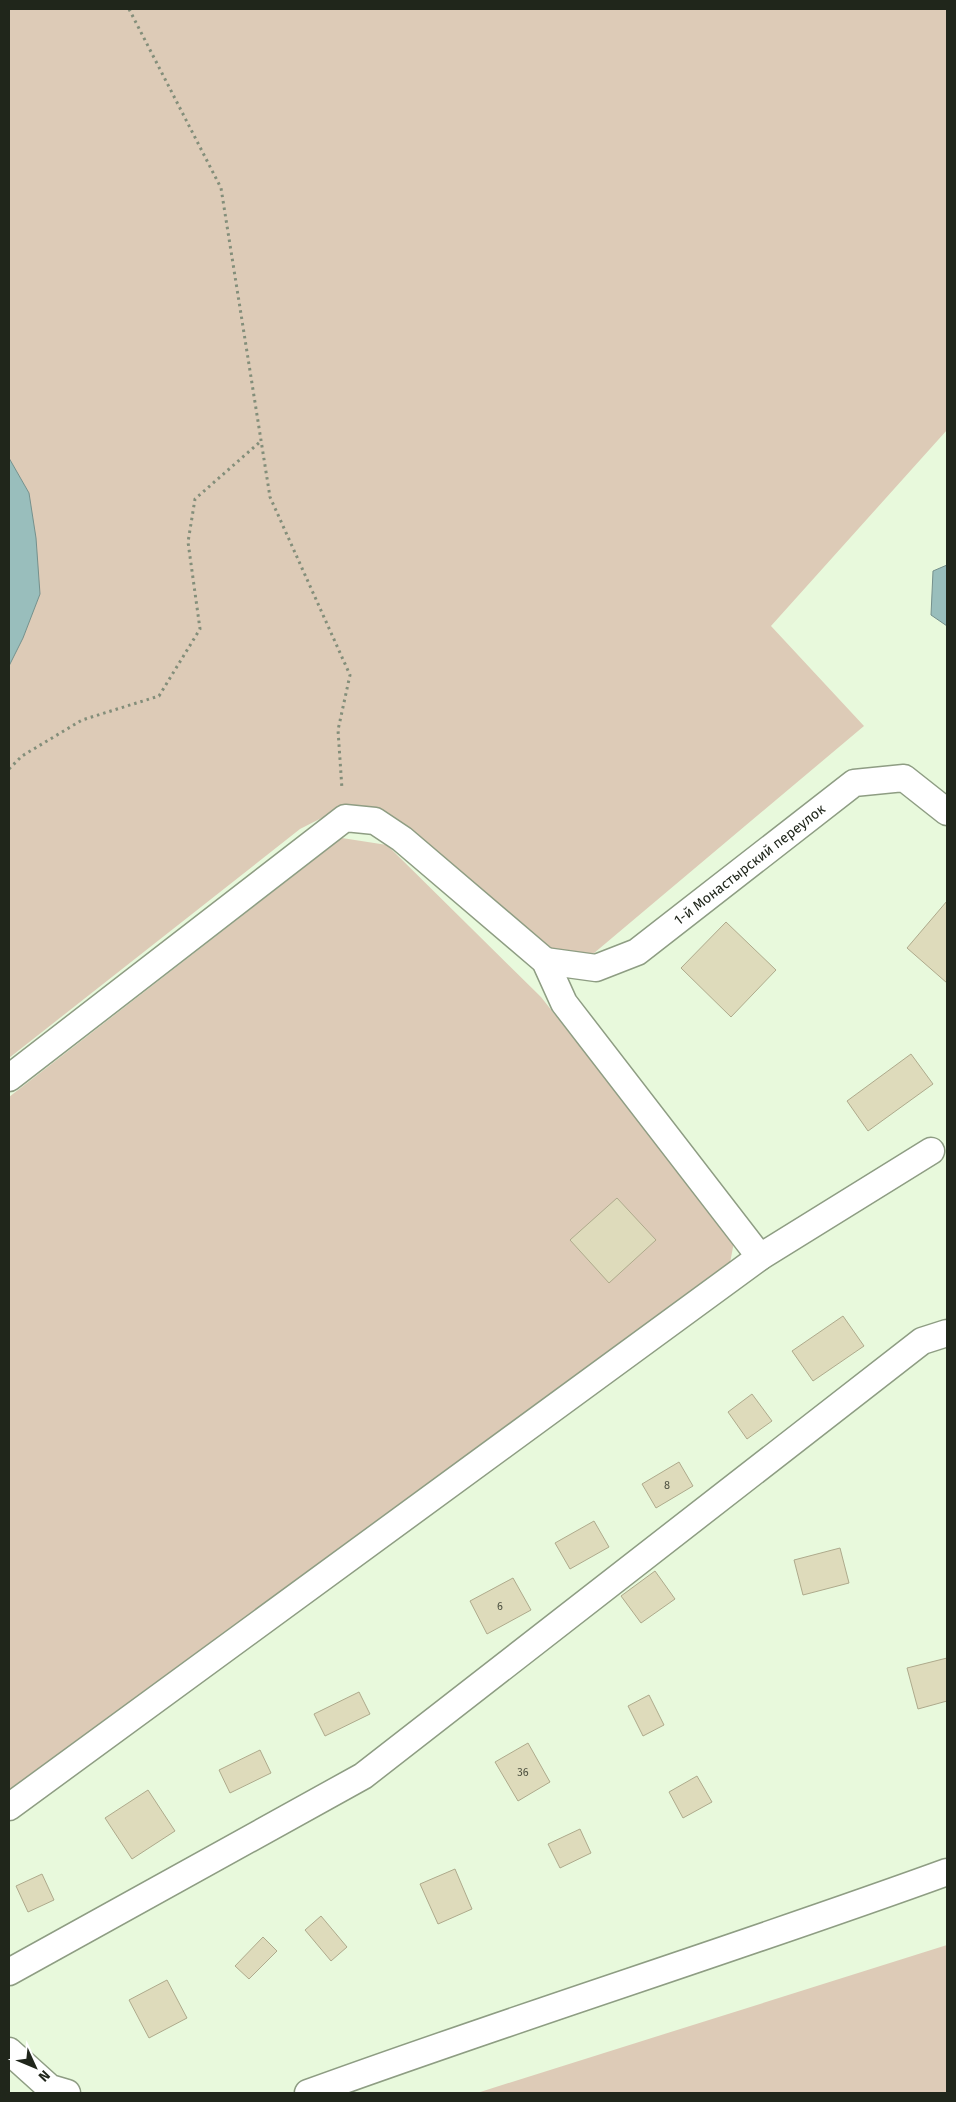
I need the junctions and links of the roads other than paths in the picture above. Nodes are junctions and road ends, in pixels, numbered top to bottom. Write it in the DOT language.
graph roads {
  1 [pos="947,812"];
  2 [pos="545,961"];
  3 [pos="9,1078"];
  4 [pos="930,1151"];
  5 [pos="760,1257"];
  6 [pos="947,1333"];
  7 [pos="9,1807"];
  8 [pos="947,1872"];
  9 [pos="9,1972"];
  10 [pos="9,2051"];
  11 [pos="67,2093"];
  12 [pos="308,2093"];
  1 -- 2 [label="street, 1-й Монастырский переулок"];
  2 -- 3 [label="street"];
  2 -- 5 [label="street"];
  4 -- 5 [label="street"];
  5 -- 7 [label="street"];
  6 -- 9 [label="street"];
  8 -- 12 [label="street"];
  10 -- 11 [label="street"];
}
